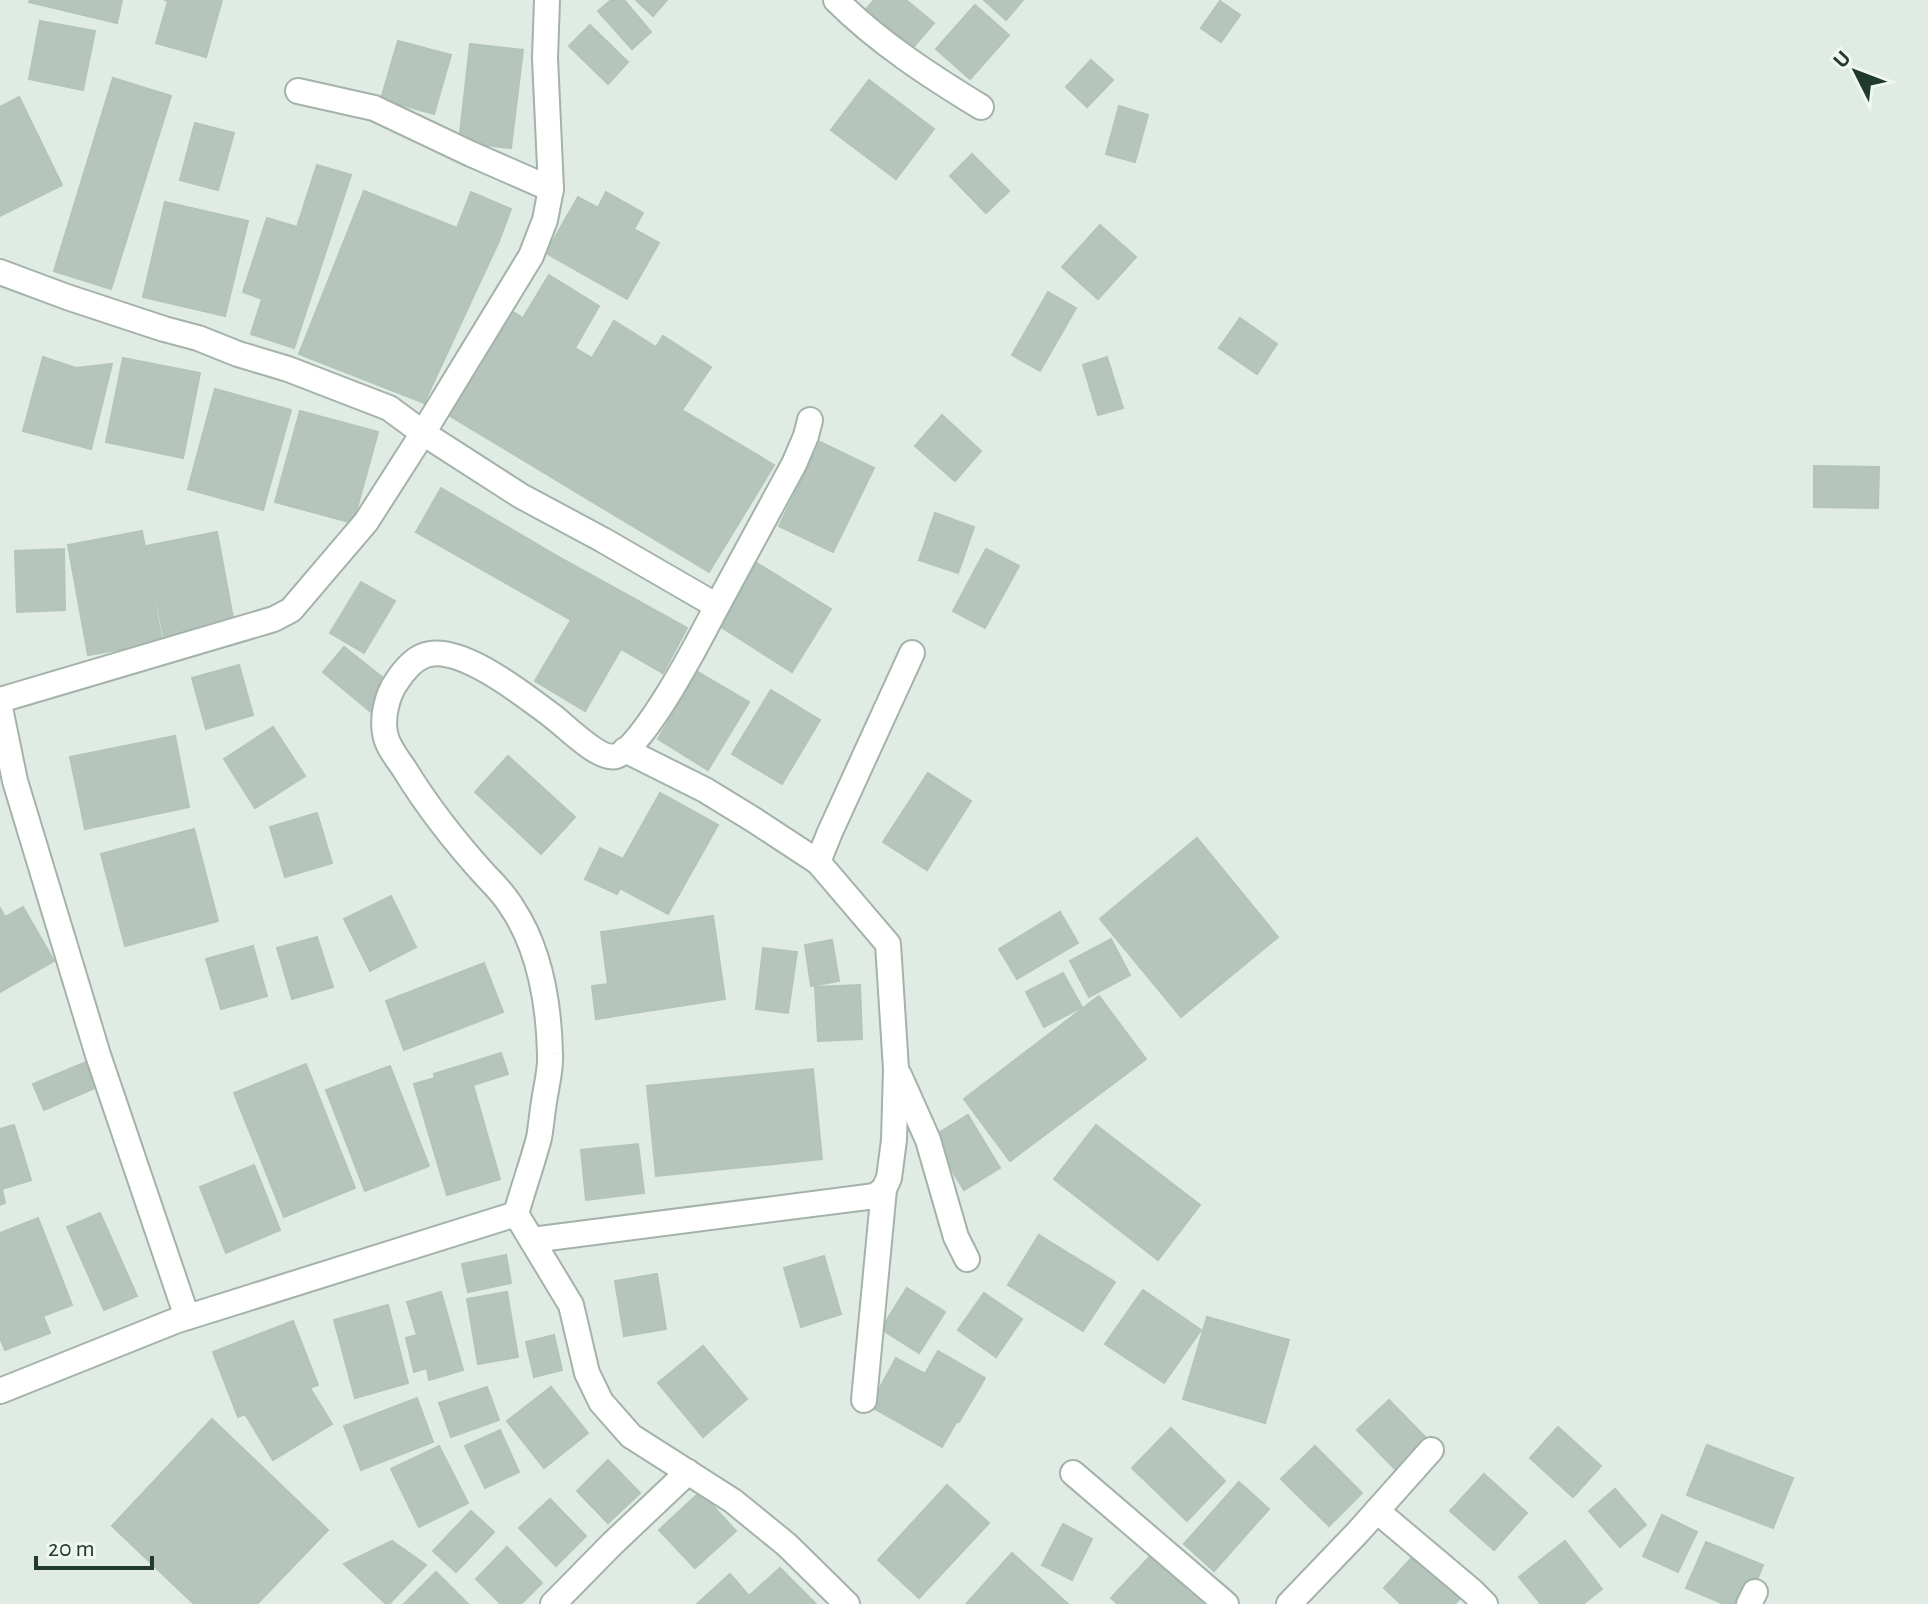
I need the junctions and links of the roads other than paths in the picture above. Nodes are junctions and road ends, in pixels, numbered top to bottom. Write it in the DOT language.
graph roads {
  1 [pos="547,0"];
  2 [pos="836,0"];
  3 [pos="298,91"];
  4 [pos="981,107"];
  5 [pos="551,189"];
  6 [pos="0,272"];
  7 [pos="810,420"];
  8 [pos="423,433"];
  9 [pos="717,606"];
  10 [pos="912,653"];
  11 [pos="0,700"];
  12 [pos="0,708"];
  13 [pos="625,750"];
  14 [pos="818,862"];
  15 [pos="896,1069"];
  16 [pos="884,1189"];
  17 [pos="516,1214"];
  18 [pos="532,1240"];
  19 [pos="967,1259"];
  20 [pos="173,1322"];
  21 [pos="0,1391"];
  22 [pos="864,1400"];
  23 [pos="1431,1450"];
  24 [pos="688,1472"];
  25 [pos="1073,1473"];
  26 [pos="1377,1511"];
  27 [pos="553,1604"];
  28 [pos="847,1604"];
  29 [pos="1226,1604"];
  30 [pos="1289,1604"];
  31 [pos="1485,1604"];
  1 -- 5 [label="street"];
  2 -- 4 [label="street"];
  3 -- 5 [label="street"];
  5 -- 8 [label="street"];
  6 -- 8 [label="street"];
  7 -- 9 [label="street"];
  8 -- 9 [label="street"];
  8 -- 11 [label="street"];
  9 -- 13 [label="street"];
  10 -- 14 [label="street"];
  12 -- 20 [label="street"];
  13 -- 14 [label="street"];
  13 -- 17 [label="street"];
  14 -- 15 [label="street"];
  15 -- 16 [label="street"];
  15 -- 19 [label="street"];
  16 -- 18 [label="street"];
  16 -- 22 [label="street"];
  17 -- 18 [label="street"];
  17 -- 20 [label="street"];
  18 -- 24 [label="street"];
  20 -- 21 [label="street"];
  23 -- 26 [label="street"];
  24 -- 27 [label="street"];
  24 -- 28 [label="street"];
  25 -- 29 [label="street"];
  26 -- 30 [label="street"];
  26 -- 31 [label="street"];
}
